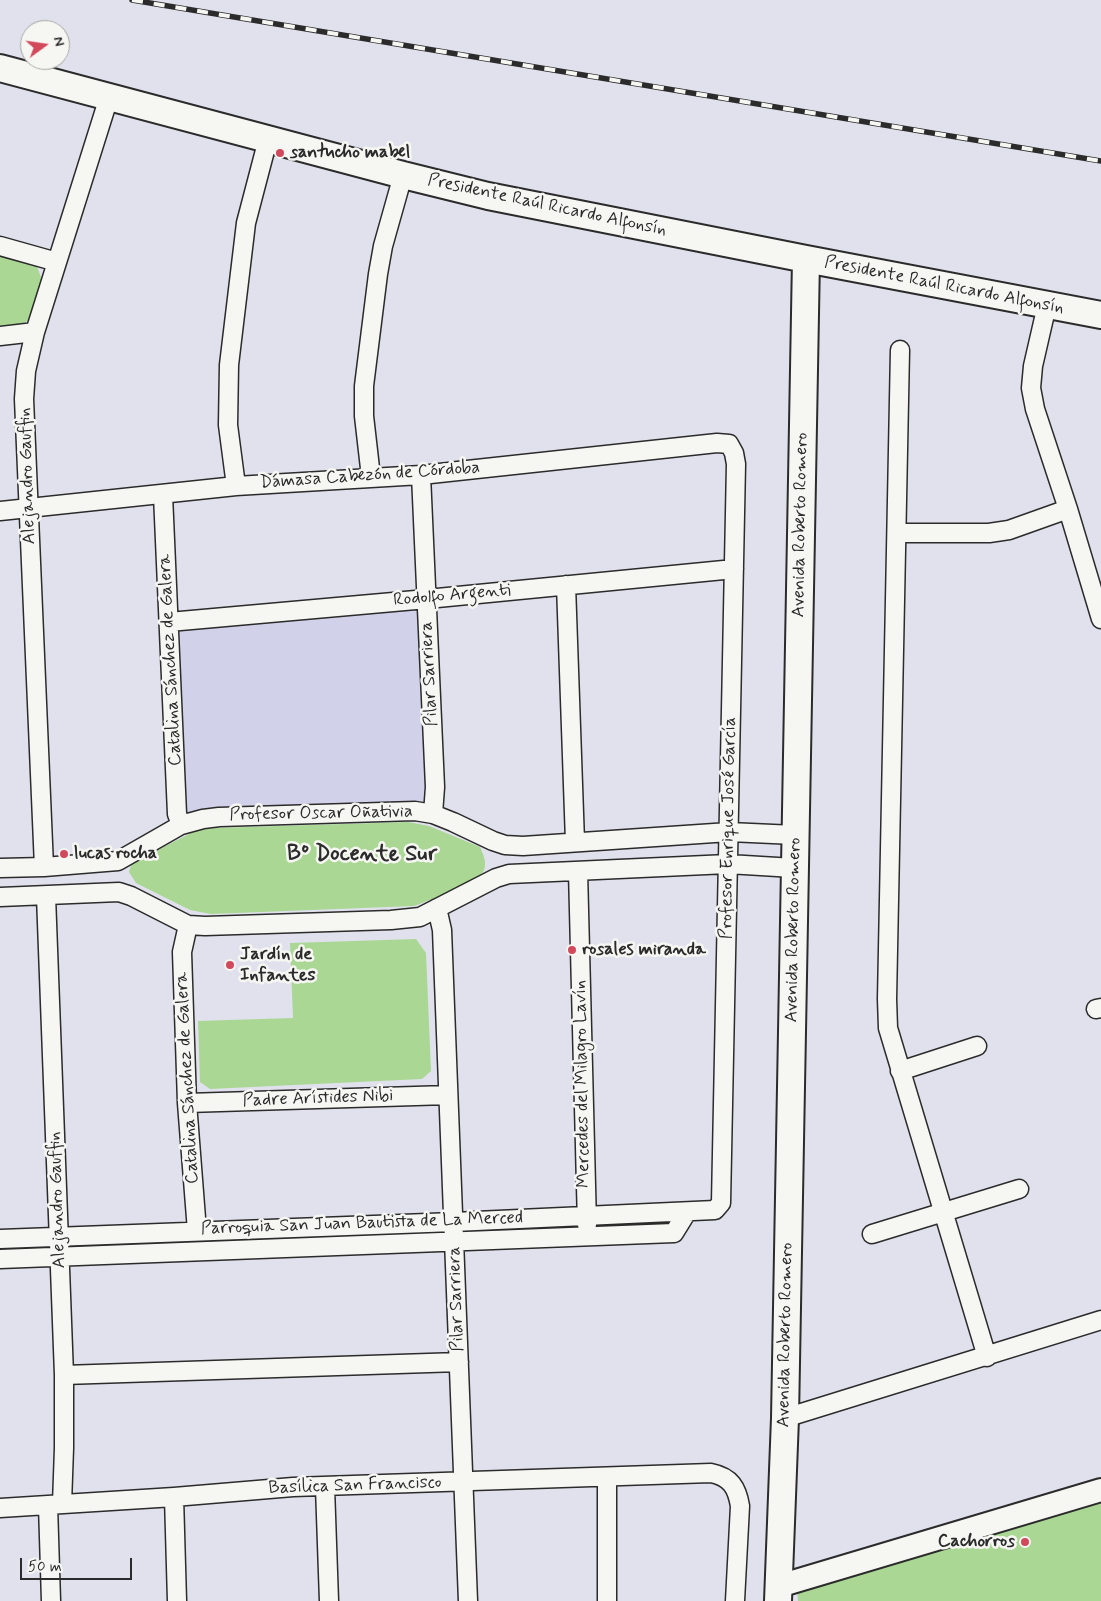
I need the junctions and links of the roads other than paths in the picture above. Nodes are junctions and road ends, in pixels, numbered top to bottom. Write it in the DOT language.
graph roads {
  1 [pos="0,68"];
  2 [pos="110,97"];
  3 [pos="268,139"];
  4 [pos="403,175"];
  5 [pos="0,246"];
  6 [pos="806,259"];
  7 [pos="57,262"];
  8 [pos="1047,306"];
  9 [pos="1101,315"];
  10 [pos="35,332"];
  11 [pos="0,336"];
  12 [pos="900,350"];
  13 [pos="734,453"];
  14 [pos="421,475"];
  15 [pos="371,477"];
  16 [pos="236,486"];
  17 [pos="163,495"];
  18 [pos="29,509"];
  19 [pos="1068,509"];
  20 [pos="0,511"];
  21 [pos="897,533"];
  22 [pos="734,569"];
  23 [pos="566,585"];
  24 [pos="426,599"];
  25 [pos="1101,619"];
  26 [pos="169,622"];
  27 [pos="433,814"];
  28 [pos="181,824"];
  29 [pos="729,832"];
  30 [pos="795,835"];
  31 [pos="575,842"];
  32 [pos="505,845"];
  33 [pos="118,861"];
  34 [pos="728,864"];
  35 [pos="44,867"];
  36 [pos="0,868"];
  37 [pos="794,868"];
  38 [pos="578,871"];
  39 [pos="509,874"];
  40 [pos="119,892"];
  41 [pos="46,896"];
  42 [pos="0,897"];
  43 [pos="437,908"];
  44 [pos="188,926"];
  45 [pos="977,1046"];
  46 [pos="900,1071"];
  47 [pos="448,1095"];
  48 [pos="187,1103"];
  49 [pos="1019,1189"];
  50 [pos="721,1203"];
  51 [pos="687,1212"];
  52 [pos="943,1212"];
  53 [pos="587,1215"];
  54 [pos="454,1222"];
  55 [pos="196,1231"];
  56 [pos="872,1234"];
  57 [pos="60,1236"];
  58 [pos="587,1236"];
  59 [pos="0,1239"];
  60 [pos="454,1242"];
  61 [pos="61,1257"];
  62 [pos="0,1260"];
  63 [pos="1101,1320"];
  64 [pos="987,1356"];
  65 [pos="460,1362"];
  66 [pos="64,1375"];
  67 [pos="785,1418"];
  68 [pos="607,1478"];
  69 [pos="463,1482"];
  70 [pos="325,1487"];
  71 [pos="1101,1490"];
  72 [pos="174,1497"];
  73 [pos="55,1505"];
  74 [pos="0,1508"];
  75 [pos="778,1594"];
  76 [pos="51,1601"];
  77 [pos="177,1601"];
  78 [pos="329,1601"];
  79 [pos="468,1601"];
  80 [pos="607,1601"];
  81 [pos="735,1601"];
  1 -- 2 [label="main road, Presidente Raúl Ricardo Alfonsín"];
  2 -- 3 [label="main road, Presidente Raúl Ricardo Alfonsín"];
  2 -- 7 [label="street, Alejandro Gauffin"];
  3 -- 4 [label="main road, Presidente Raúl Ricardo Alfonsín"];
  3 -- 16 [label="street"];
  4 -- 6 [label="main road, Presidente Raúl Ricardo Alfonsín"];
  4 -- 15 [label="street"];
  5 -- 7 [label="street"];
  6 -- 8 [label="main road, Presidente Raúl Ricardo Alfonsín"];
  6 -- 30 [label="main road, Avenida Roberto Romero"];
  7 -- 10 [label="street, Alejandro Gauffin"];
  8 -- 9 [label="main road, Presidente Raúl Ricardo Alfonsín"];
  8 -- 19 [label="street"];
  10 -- 11 [label="street"];
  10 -- 18 [label="street, Alejandro Gauffin"];
  12 -- 21 [label="street"];
  13 -- 14 [label="street, Dámasa Cabezón de Córdoba"];
  13 -- 22 [label="street, Profesor Enrique José García"];
  14 -- 15 [label="street, Dámasa Cabezón de Córdoba"];
  14 -- 24 [label="street, Pilar Sarriera"];
  15 -- 16 [label="street, Dámasa Cabezón de Córdoba"];
  16 -- 17 [label="street, Dámasa Cabezón de Córdoba"];
  17 -- 18 [label="street, Dámasa Cabezón de Córdoba"];
  17 -- 26 [label="street, Catalina Sánchez de Galera"];
  18 -- 20 [label="street, Dámasa Cabezón de Córdoba"];
  18 -- 35 [label="street, Alejandro Gauffin"];
  19 -- 21 [label="street"];
  19 -- 25 [label="street"];
  21 -- 46 [label="street"];
  22 -- 23 [label="street, Rodolfo Argenti"];
  22 -- 29 [label="street, Profesor Enrique José García"];
  23 -- 24 [label="street, Rodolfo Argenti"];
  23 -- 31 [label="street"];
  24 -- 26 [label="street, Rodolfo Argenti"];
  24 -- 27 [label="street, Pilar Sarriera"];
  26 -- 28 [label="street, Catalina Sánchez de Galera"];
  27 -- 28 [label="street, Profesor Oscar Oñativia"];
  27 -- 32 [label="street, Profesor Oscar Oñativia"];
  28 -- 33 [label="street, Profesor Oscar Oñativia"];
  29 -- 30 [label="street, Profesor Oscar Oñativia"];
  29 -- 31 [label="street, Profesor Oscar Oñativia"];
  29 -- 34 [label="street, Profesor Enrique José García"];
  30 -- 37 [label="main road, Avenida Roberto Romero"];
  31 -- 32 [label="street, Profesor Oscar Oñativia"];
  32 -- 39 [label="street"];
  33 -- 35 [label="street, Profesor Oscar Oñativia"];
  33 -- 40 [label="street"];
  34 -- 37 [label="street"];
  34 -- 38 [label="street"];
  34 -- 50 [label="street, Profesor Enrique José García"];
  35 -- 36 [label="street, Profesor Oscar Oñativia"];
  37 -- 67 [label="main road, Avenida Roberto Romero"];
  38 -- 39 [label="street"];
  38 -- 53 [label="street, Mercedes del Milagro Lavín"];
  39 -- 43 [label="street"];
  40 -- 41 [label="street"];
  40 -- 44 [label="street"];
  41 -- 42 [label="street"];
  41 -- 57 [label="street, Alejandro Gauffin"];
  43 -- 44 [label="street"];
  43 -- 47 [label="street, Pilar Sarriera"];
  44 -- 48 [label="street, Catalina Sánchez de Galera"];
  45 -- 46 [label="street"];
  46 -- 52 [label="street"];
  47 -- 48 [label="street, Padre Arístides Nibi"];
  47 -- 54 [label="street, Pilar Sarriera"];
  48 -- 55 [label="street, Catalina Sánchez de Galera"];
  49 -- 52 [label="street"];
  50 -- 51 [label="street, Parroquia San Juan Bautista de La Merced"];
  51 -- 53 [label="street, Parroquia San Juan Bautista de La Merced"];
  51 -- 58 [label="street"];
  52 -- 56 [label="street"];
  52 -- 64 [label="street"];
  53 -- 54 [label="street, Parroquia San Juan Bautista de La Merced"];
  53 -- 58 [label="street, Mercedes del Milagro Lavín"];
  54 -- 55 [label="street, Parroquia San Juan Bautista de La Merced"];
  54 -- 60 [label="street, Pilar Sarriera"];
  55 -- 57 [label="street, Parroquia San Juan Bautista de La Merced"];
  57 -- 59 [label="street, Parroquia San Juan Bautista de La Merced"];
  57 -- 61 [label="street, Alejandro Gauffin"];
  58 -- 60 [label="street"];
  60 -- 61 [label="street"];
  60 -- 65 [label="street, Pilar Sarriera"];
  61 -- 62 [label="street"];
  61 -- 66 [label="street, Alejandro Gauffin"];
  63 -- 64 [label="street"];
  64 -- 67 [label="street"];
  65 -- 66 [label="street"];
  65 -- 69 [label="street, Pilar Sarriera"];
  66 -- 73 [label="street, Alejandro Gauffin"];
  67 -- 75 [label="main road, Avenida Roberto Romero"];
  68 -- 69 [label="street, Basílica San Francisco"];
  68 -- 80 [label="street"];
  68 -- 81 [label="street, Basílica San Francisco"];
  69 -- 70 [label="street, Basílica San Francisco"];
  69 -- 79 [label="street, Pilar Sarriera"];
  70 -- 72 [label="street, Basílica San Francisco"];
  70 -- 78 [label="street"];
  71 -- 75 [label="street"];
  72 -- 73 [label="street, Basílica San Francisco"];
  72 -- 77 [label="street"];
  73 -- 74 [label="street, Basílica San Francisco"];
  73 -- 76 [label="street, Alejandro Gauffin"];
}
